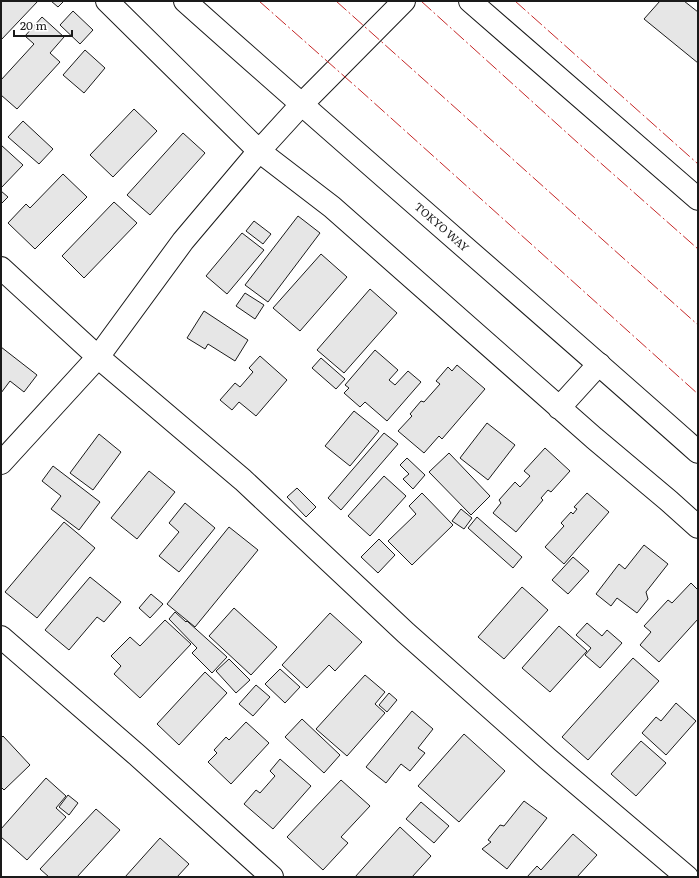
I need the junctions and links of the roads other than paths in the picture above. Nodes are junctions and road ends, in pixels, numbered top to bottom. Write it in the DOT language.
graph roads {
  1 [pos="107,1"];
  2 [pos="185,1"];
  3 [pos="404,1"];
  4 [pos="470,1"];
  5 [pos="301,104"];
  6 [pos="259,151"];
  7 [pos="698,199"];
  8 [pos="1,268"];
  9 [pos="98,356"];
  10 [pos="600,364"];
  11 [pos="559,408"];
  12 [pos="698,452"];
  13 [pos="1,463"];
  14 [pos="698,528"];
  15 [pos="1,637"];
  16 [pos="272,877"];
  17 [pos="687,877"];
  1 -- 6 [label="street"];
  2 -- 5 [label="street, TOKYO WAY"];
  3 -- 5 [label="street"];
  4 -- 7 [label="street"];
  5 -- 6 [label="street"];
  5 -- 10 [label="street, TOKYO WAY"];
  6 -- 9 [label="street"];
  6 -- 11 [label="street"];
  8 -- 9 [label="street"];
  9 -- 13 [label="street"];
  9 -- 17 [label="street"];
  10 -- 11 [label="street"];
  10 -- 12 [label="street, TOKYO WAY"];
  11 -- 14 [label="street"];
  15 -- 16 [label="street"];
}
